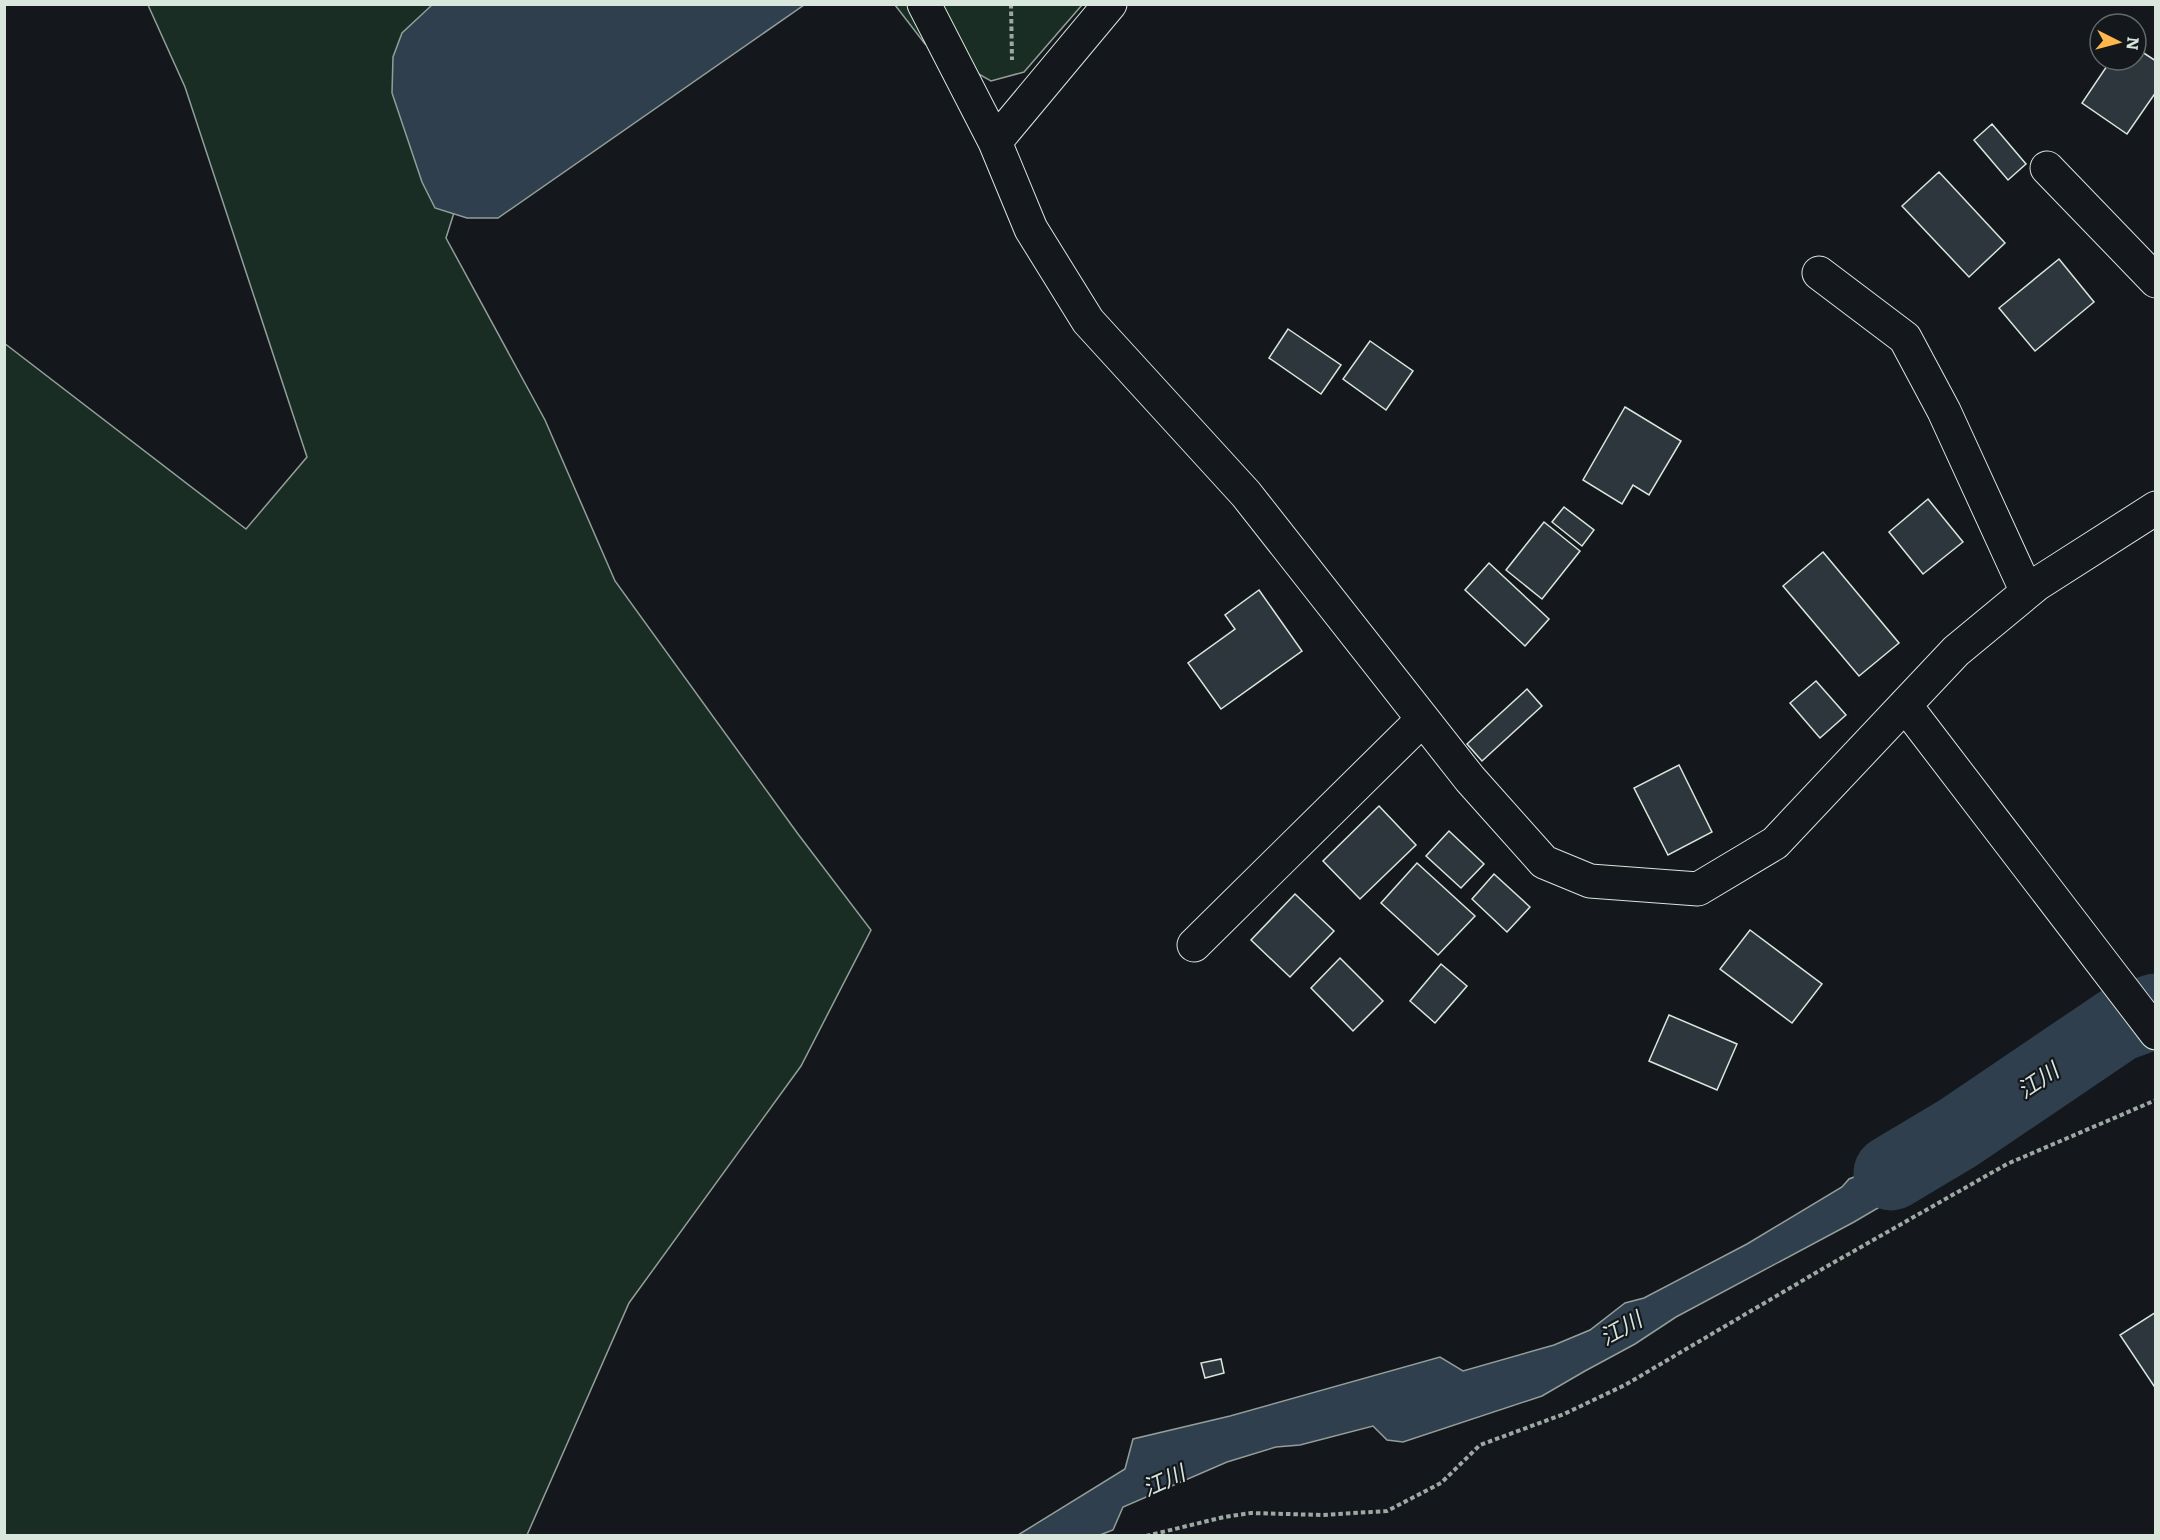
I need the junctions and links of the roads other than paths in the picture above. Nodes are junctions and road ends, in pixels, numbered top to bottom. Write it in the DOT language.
graph roads {
  1 [pos="924,4"];
  2 [pos="1110,4"];
  3 [pos="995,142"];
  4 [pos="2047,168"];
  5 [pos="1819,273"];
  6 [pos="2156,281"];
  7 [pos="2156,508"];
  8 [pos="2027,592"];
  9 [pos="1905,705"];
  10 [pos="1423,719"];
  11 [pos="1194,945"];
  12 [pos="2156,1033"];
  1 -- 3 [label="street"];
  2 -- 3 [label="street"];
  3 -- 10 [label="street"];
  4 -- 6 [label="street"];
  5 -- 8 [label="street"];
  7 -- 8 [label="street"];
  8 -- 9 [label="street"];
  9 -- 10 [label="street"];
  9 -- 12 [label="street"];
  10 -- 11 [label="street"];
}
